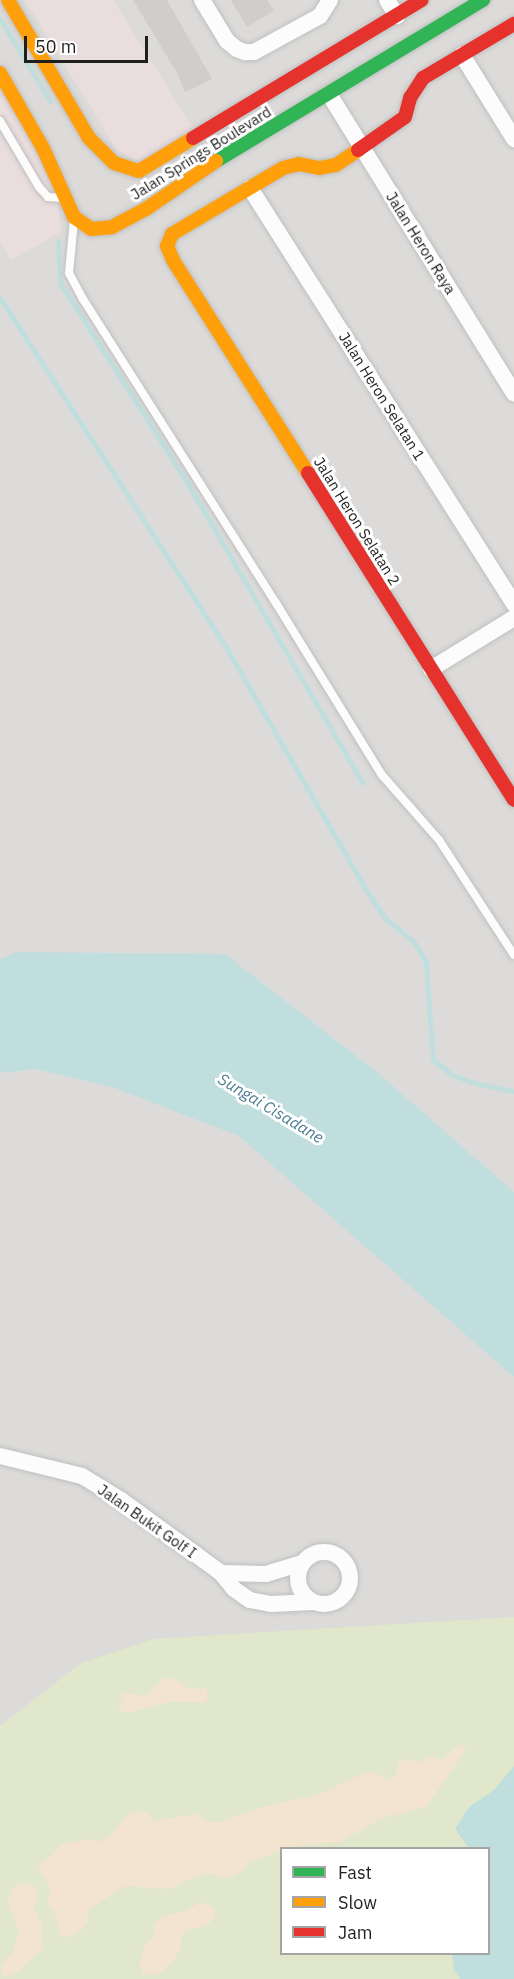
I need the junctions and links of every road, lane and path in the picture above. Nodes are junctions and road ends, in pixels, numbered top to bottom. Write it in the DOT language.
graph roads {
  1 [pos="8,0"];
  2 [pos="202,0"];
  3 [pos="330,0"];
  4 [pos="387,0"];
  5 [pos="422,0"];
  6 [pos="483,0"];
  7 [pos="397,16"];
  8 [pos="514,24"];
  9 [pos="462,55"];
  10 [pos="0,73"];
  11 [pos="328,94"];
  12 [pos="0,121"];
  13 [pos="514,139"];
  14 [pos="361,147"];
  15 [pos="141,181"];
  16 [pos="250,188"];
  17 [pos="66,198"];
  18 [pos="146,209"];
  19 [pos="74,216"];
  20 [pos="514,393"];
  21 [pos="514,604"];
  22 [pos="514,618"];
  23 [pos="431,669"];
  24 [pos="514,800"];
  25 [pos="514,955"];
  26 [pos="0,1456"];
  27 [pos="302,1563"];
  28 [pos="221,1574"];
  29 [pos="312,1602"];
  1 -- 15 [label="main road, Jalan Springs Boulevard"];
  2 -- 3 [label="street"];
  4 -- 7 [label="street"];
  5 -- 7 [label="main road, Jalan Springs Boulevard"];
  6 -- 11 [label="main road, Jalan Springs Boulevard"];
  7 -- 15 [label="main road, Jalan Springs Boulevard"];
  8 -- 9 [label="main road"];
  9 -- 13 [label="street"];
  9 -- 14 [label="main road"];
  10 -- 17 [label="main road"];
  11 -- 14 [label="street, Jalan Heron Raya"];
  11 -- 18 [label="main road, Jalan Springs Boulevard"];
  12 -- 17 [label="lane"];
  14 -- 16 [label="main road"];
  14 -- 20 [label="street, Jalan Heron Raya"];
  15 -- 18 [label="main road"];
  16 -- 21 [label="street, Jalan Heron Selatan 1"];
  16 -- 23 [label="main road, Jalan Heron Selatan 2"];
  17 -- 19 [label="main road"];
  18 -- 19 [label="main road, Jalan Springs Boulevard"];
  19 -- 25 [label="lane"];
  22 -- 23 [label="street"];
  23 -- 24 [label="main road, Jalan Heron Selatan 2"];
  26 -- 28 [label="street, Jalan Bukit Golf I"];
  27 -- 28 [label="street, Jalan Bukit Golf I"];
  27 -- 29 [label="street"];
  27 -- 29 [label="street, Jalan Bukit Golf I"];
  28 -- 29 [label="street, Jalan Bukit Golf I"];
}
